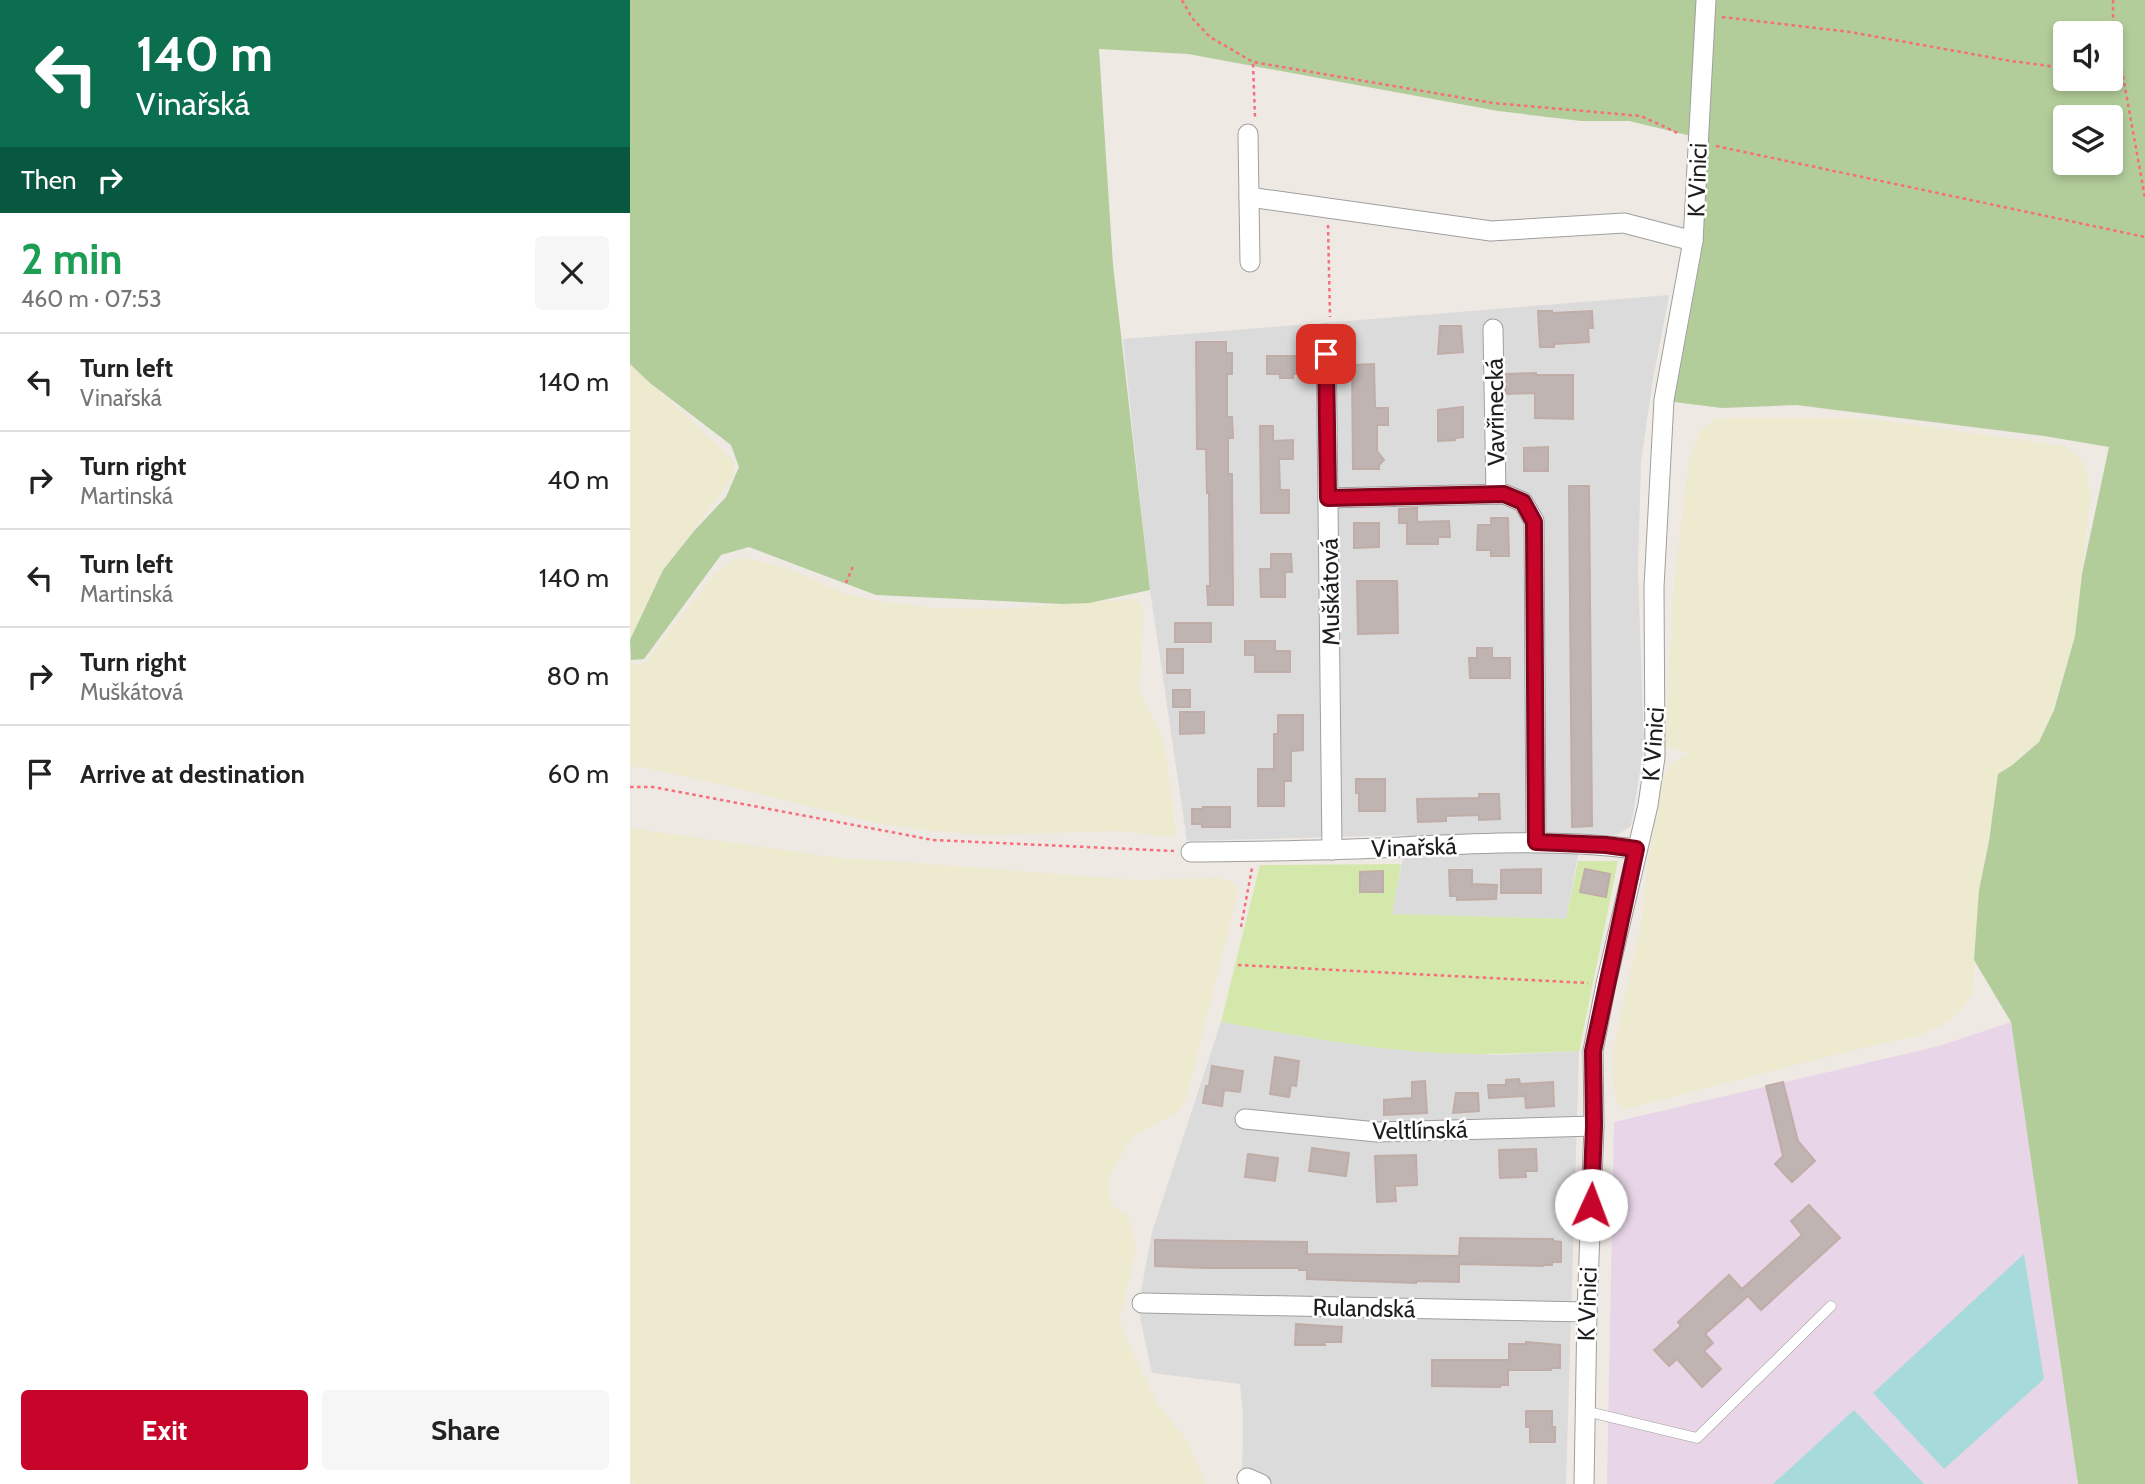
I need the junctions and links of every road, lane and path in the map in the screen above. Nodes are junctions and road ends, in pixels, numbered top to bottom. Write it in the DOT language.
graph roads {
  1 [pos="1182,0"];
  2 [pos="2113,0"];
  3 [pos="1705,8"];
  4 [pos="2113,21"];
  5 [pos="1253,62"];
  6 [pos="2053,66"];
  7 [pos="2123,75"];
  8 [pos="1248,134"];
  9 [pos="1698,142"];
  10 [pos="1249,197"];
  11 [pos="2145,198"];
  12 [pos="1328,208"];
  13 [pos="2145,237"];
  14 [pos="1693,241"];
  15 [pos="1250,262"];
  16 [pos="1328,327"];
  17 [pos="1493,329"];
  18 [pos="1496,494"];
  19 [pos="1328,498"];
  20 [pos="854,564"];
  21 [pos="846,583"];
  22 [pos="630,787"];
  23 [pos="1536,842"];
  24 [pos="1636,849"];
  25 [pos="1332,850"];
  26 [pos="1255,851"];
  27 [pos="1191,852"];
  28 [pos="1241,927"];
  29 [pos="1238,965"];
  30 [pos="1606,984"];
  31 [pos="1245,1119"];
  32 [pos="1594,1126"];
  33 [pos="1142,1303"];
  34 [pos="1831,1306"];
  35 [pos="1587,1312"];
  36 [pos="1585,1411"];
  37 [pos="1584,1484"];
  1 -- 5 [label="path"];
  2 -- 4 [label="path"];
  3 -- 6 [label="path"];
  3 -- 9 [label="street, K Vinici"];
  5 -- 8 [label="path"];
  5 -- 9 [label="path"];
  7 -- 11 [label="path"];
  8 -- 10 [label="street"];
  9 -- 13 [label="path"];
  9 -- 14 [label="street, K Vinici"];
  10 -- 12 [label="street"];
  10 -- 15 [label="street"];
  12 -- 14 [label="street"];
  12 -- 16 [label="path"];
  14 -- 24 [label="street, K Vinici"];
  16 -- 19 [label="street, Muškátová"];
  17 -- 18 [label="street, Vavřinecká"];
  18 -- 19 [label="street"];
  18 -- 23 [label="street"];
  19 -- 25 [label="street, Muškátová"];
  20 -- 21 [label="path"];
  22 -- 27 [label="path"];
  23 -- 24 [label="street, Vinařská"];
  23 -- 25 [label="street, Vinařská"];
  24 -- 30 [label="street, K Vinici"];
  25 -- 26 [label="street, Vinařská"];
  26 -- 27 [label="street, Vinařská"];
  26 -- 28 [label="path"];
  29 -- 30 [label="path"];
  30 -- 32 [label="street, K Vinici"];
  31 -- 32 [label="street, Veltlínská"];
  32 -- 35 [label="street, K Vinici"];
  33 -- 35 [label="street, Rulandská"];
  34 -- 36 [label="lane"];
  35 -- 36 [label="street, K Vinici"];
  36 -- 37 [label="street, K Vinici"];
}
